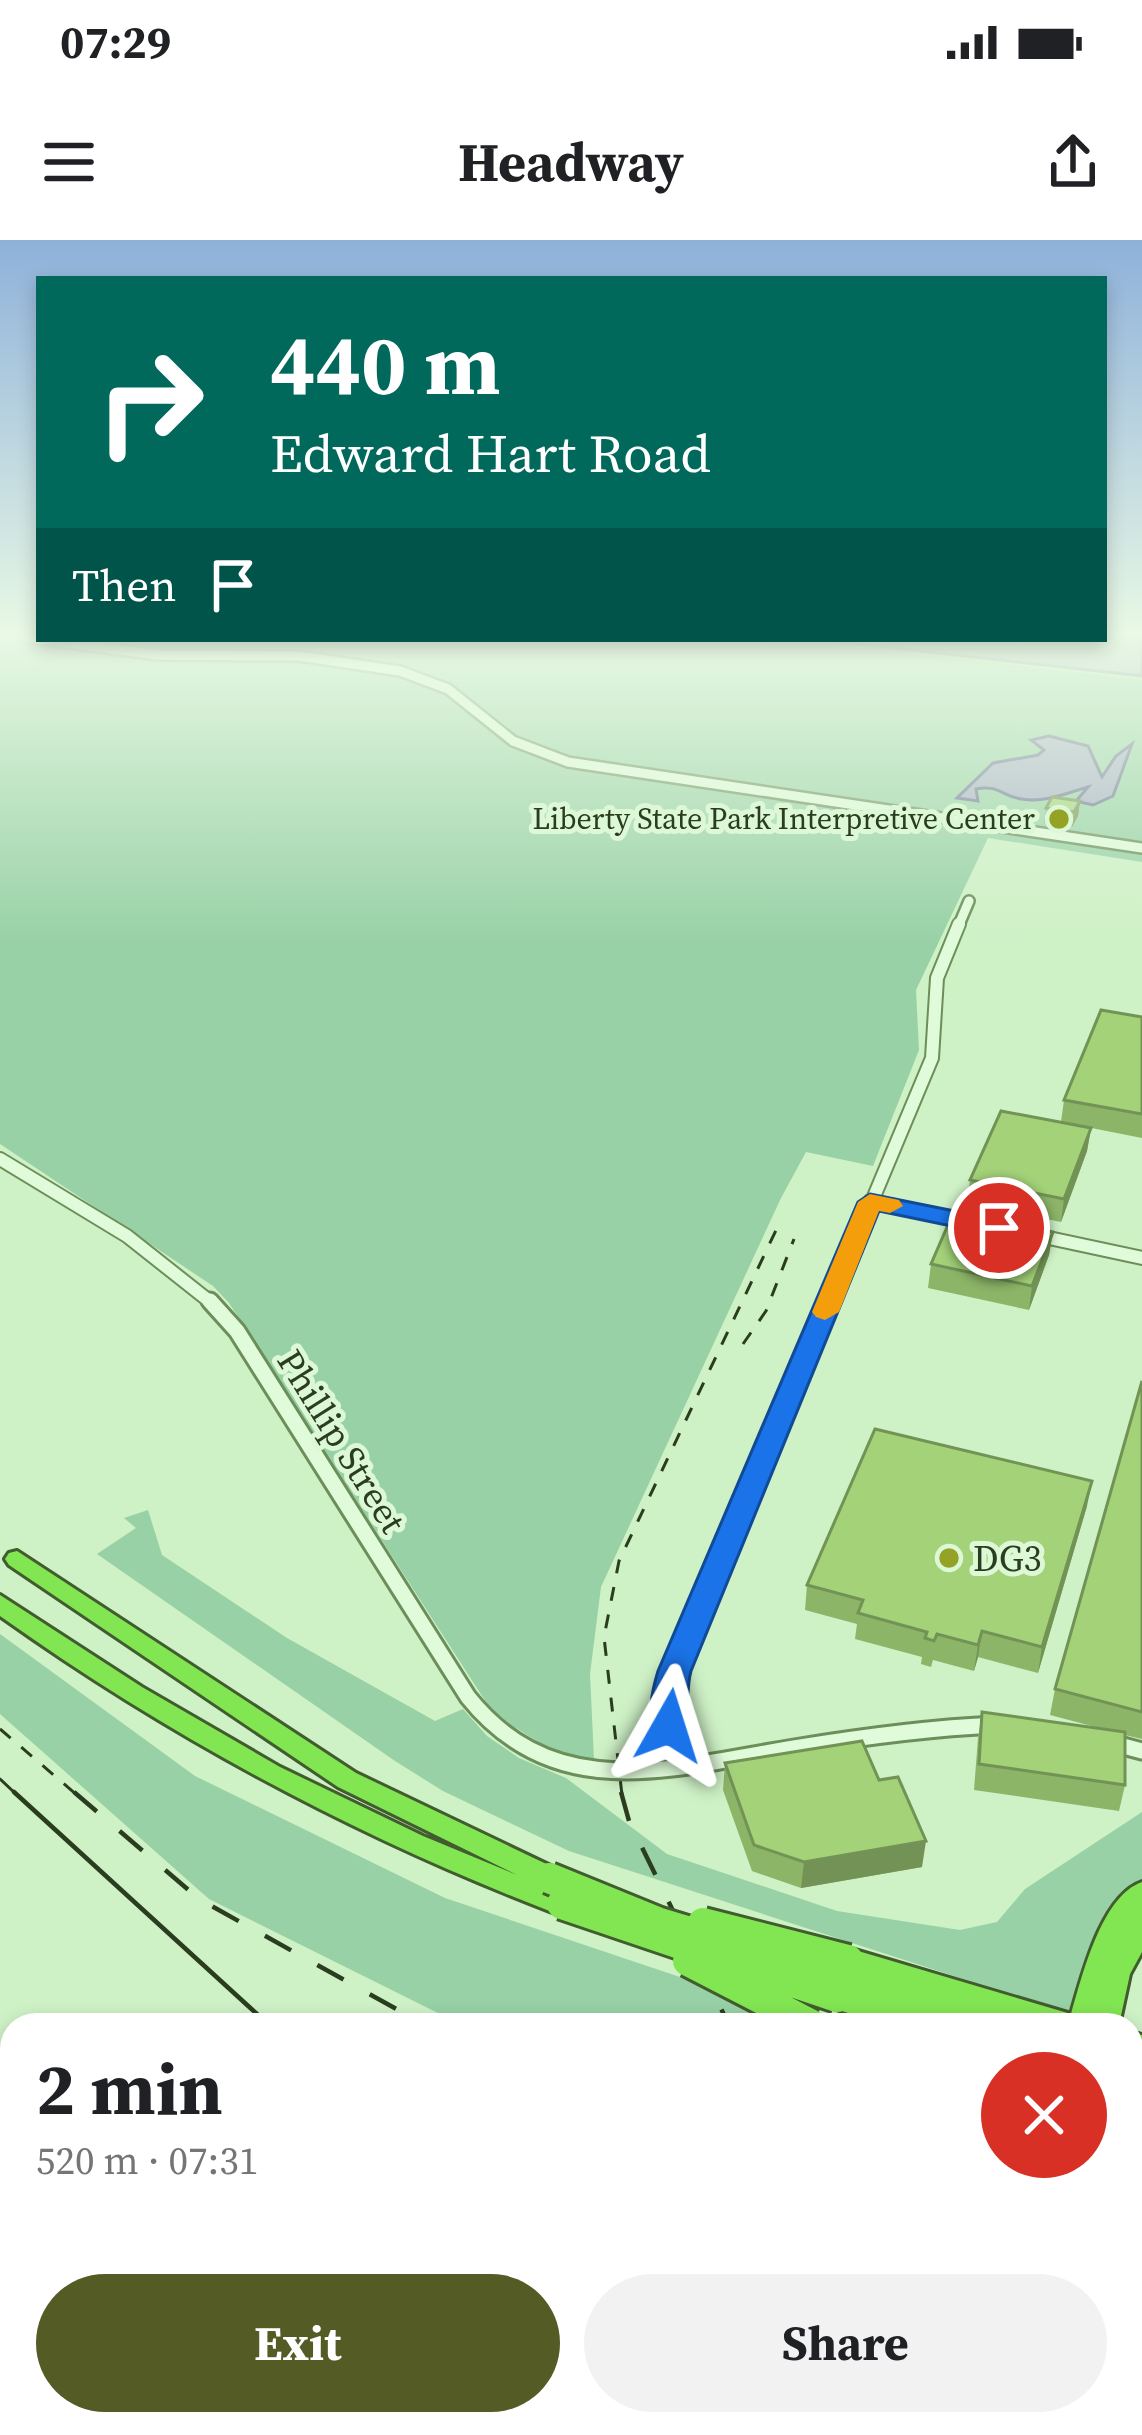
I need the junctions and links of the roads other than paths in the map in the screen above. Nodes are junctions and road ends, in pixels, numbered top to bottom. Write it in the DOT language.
graph roads {
  1 [pos="523,739"];
  2 [pos="1142,848"];
  3 [pos="969,901"];
  4 [pos="0,1159"];
  5 [pos="870,1202"];
  6 [pos="977,1223"];
  7 [pos="1020,1232"];
  8 [pos="1142,1258"];
  9 [pos="7,1552"];
  10 [pos="0,1604"];
  11 [pos="1015,1726"];
  12 [pos="1088,1737"];
  13 [pos="1142,1751"];
  14 [pos="680,1766"];
  15 [pos="560,1886"];
  16 [pos="1142,1893"];
  17 [pos="1142,1924"];
  18 [pos="840,1978"];
  19 [pos="790,2013"];
  20 [pos="902,2013"];
  21 [pos="950,2013"];
  22 [pos="1015,2013"];
  23 [pos="1086,2013"];
  24 [pos="1107,2013"];
  1 -- 2 [label="street"];
  3 -- 5 [label="street"];
  4 -- 14 [label="street, Phillip Street"];
  5 -- 6 [label="street"];
  5 -- 14 [label="street"];
  7 -- 8 [label="street"];
  9 -- 15 [label="highway"];
  10 -- 15 [label="highway"];
  11 -- 14 [label="street, Phillip Street"];
  12 -- 13 [label="street"];
  15 -- 18 [label="highway, bridge"];
  15 -- 19 [label="highway, bridge"];
  16 -- 23 [label="highway"];
  17 -- 24 [label="highway"];
  18 -- 20 [label="highway"];
  18 -- 21 [label="highway"];
  18 -- 22 [label="highway"];
}
